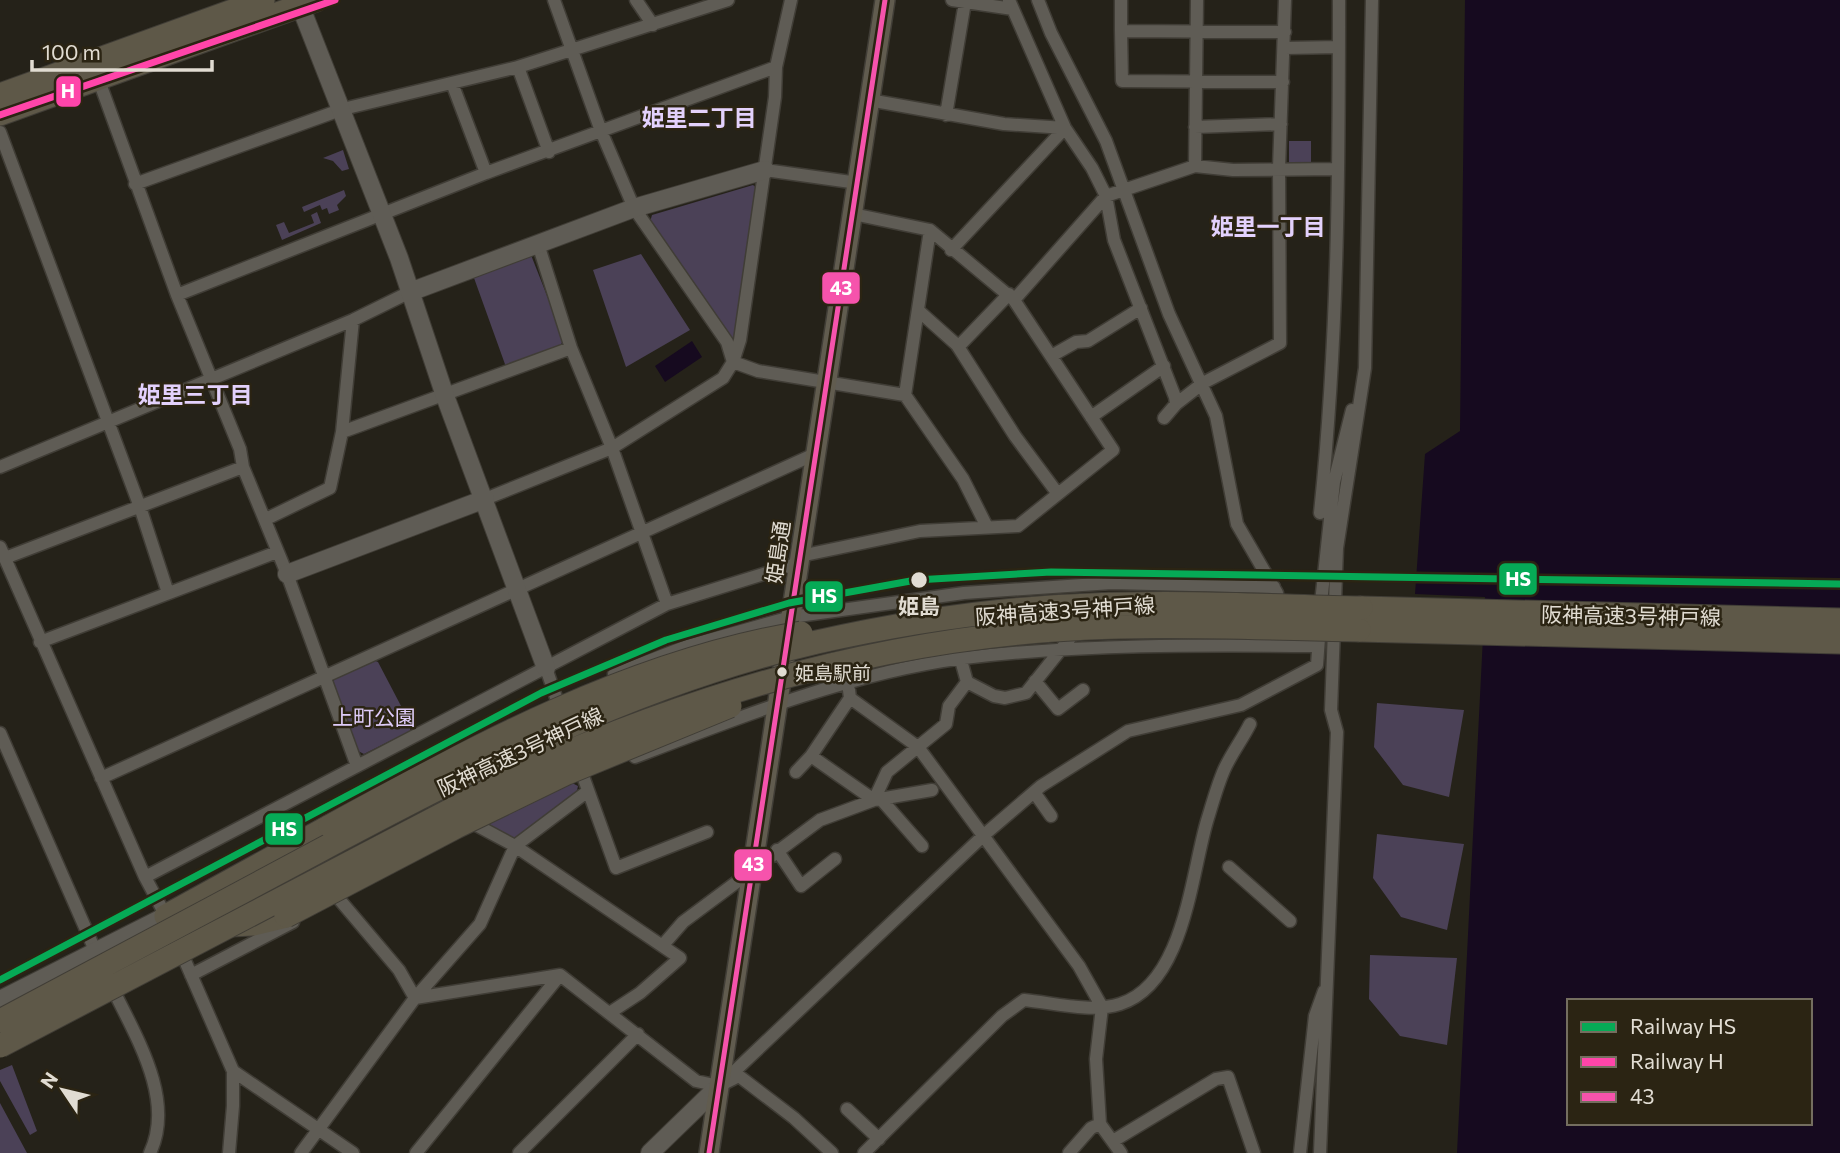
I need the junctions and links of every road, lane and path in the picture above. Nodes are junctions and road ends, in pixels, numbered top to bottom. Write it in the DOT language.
graph roads {
  1 [pos="263,0"];
  2 [pos="554,0"];
  3 [pos="636,0"];
  4 [pos="728,0"];
  5 [pos="791,0"];
  6 [pos="885,0"];
  7 [pos="952,0"];
  8 [pos="1038,0"];
  9 [pos="1121,0"];
  10 [pos="1197,0"];
  11 [pos="1285,0"];
  12 [pos="1339,0"];
  13 [pos="1372,0"];
  14 [pos="305,2"];
  15 [pos="965,2"];
  16 [pos="1011,5"];
  17 [pos="218,17"];
  18 [pos="653,25"];
  19 [pos="1197,30"];
  20 [pos="1121,31"];
  21 [pos="1285,32"];
  22 [pos="1339,47"];
  23 [pos="1285,48"];
  24 [pos="573,50"];
  25 [pos="518,67"];
  26 [pos="776,67"];
  27 [pos="98,78"];
  28 [pos="1195,81"];
  29 [pos="1283,82"];
  30 [pos="452,83"];
  31 [pos="1,97"];
  32 [pos="869,100"];
  33 [pos="343,108"];
  34 [pos="946,115"];
  35 [pos="1281,124"];
  36 [pos="1195,127"];
  37 [pos="1065,128"];
  38 [pos="601,131"];
  39 [pos="0,132"];
  40 [pos="549,152"];
  41 [pos="1195,166"];
  42 [pos="1279,168"];
  43 [pos="1337,169"];
  44 [pos="765,170"];
  45 [pos="486,173"];
  46 [pos="858,183"];
  47 [pos="135,184"];
  48 [pos="1126,190"];
  49 [pos="1106,196"];
  50 [pos="634,208"];
  51 [pos="383,214"];
  52 [pos="853,214"];
  53 [pos="930,230"];
  54 [pos="538,244"];
  55 [pos="951,250"];
  56 [pos="410,292"];
  57 [pos="177,295"];
  58 [pos="1012,297"];
  59 [pos="1141,309"];
  60 [pos="920,312"];
  61 [pos="354,320"];
  62 [pos="958,347"];
  63 [pos="571,348"];
  64 [pos="1053,355"];
  65 [pos="733,362"];
  66 [pos="1164,366"];
  67 [pos="1365,368"];
  68 [pos="210,377"];
  69 [pos="826,382"];
  70 [pos="1203,383"];
  71 [pos="905,395"];
  72 [pos="445,396"];
  73 [pos="1176,404"];
  74 [pos="1091,417"];
  75 [pos="1164,418"];
  76 [pos="108,422"];
  77 [pos="342,432"];
  78 [pos="612,448"];
  79 [pos="815,454"];
  80 [pos="0,467"];
  81 [pos="243,467"];
  82 [pos="1058,494"];
  83 [pos="485,499"];
  84 [pos="140,507"];
  85 [pos="1320,513"];
  86 [pos="266,519"];
  87 [pos="986,525"];
  88 [pos="642,532"];
  89 [pos="2,552"];
  90 [pos="277,552"];
  91 [pos="799,559"];
  92 [pos="287,573"];
  93 [pos="1112,583"];
  94 [pos="1274,587"];
  95 [pos="517,588"];
  96 [pos="168,593"];
  97 [pos="929,597"];
  98 [pos="667,604"];
  99 [pos="1089,605"];
  100 [pos="791,617"];
  101 [pos="1840,620"];
  102 [pos="40,642"];
  103 [pos="1840,642"];
  104 [pos="1318,646"];
  105 [pos="892,651"];
  106 [pos="1061,651"];
  107 [pos="963,659"];
  108 [pos="546,668"];
  109 [pos="322,676"];
  110 [pos="1035,681"];
  111 [pos="967,682"];
  112 [pos="847,683"];
  113 [pos="1083,690"];
  114 [pos="850,698"];
  115 [pos="557,700"];
  116 [pos="778,706"];
  117 [pos="1250,724"];
  118 [pos="0,733"];
  119 [pos="918,747"];
  120 [pos="811,756"];
  121 [pos="5,758"];
  122 [pos="357,766"];
  123 [pos="796,772"];
  124 [pos="583,777"];
  125 [pos="101,778"];
  126 [pos="932,790"];
  127 [pos="588,791"];
  128 [pos="1034,792"];
  129 [pos="877,799"];
  130 [pos="1051,816"];
  131 [pos="476,825"];
  132 [pos="707,832"];
  133 [pos="984,835"];
  134 [pos="515,846"];
  135 [pos="922,846"];
  136 [pos="777,850"];
  137 [pos="835,859"];
  138 [pos="1229,867"];
  139 [pos="751,869"];
  140 [pos="145,877"];
  141 [pos="339,898"];
  142 [pos="162,918"];
  143 [pos="1290,921"];
  144 [pos="663,945"];
  145 [pos="100,949"];
  146 [pos="191,975"];
  147 [pos="560,975"];
  148 [pos="1329,977"];
  149 [pos="415,998"];
  150 [pos="0,1000"];
  151 [pos="1102,1007"];
  152 [pos="611,1012"];
  153 [pos="0,1021"];
  154 [pos="638,1034"];
  155 [pos="0,1046"];
  156 [pos="233,1071"];
  157 [pos="719,1086"];
  158 [pos="847,1109"];
  159 [pos="1100,1124"];
  160 [pos="320,1130"];
  161 [pos="879,1139"];
  162 [pos="1112,1141"];
  163 [pos="150,1153"];
  164 [pos="229,1153"];
  165 [pos="301,1153"];
  166 [pos="354,1153"];
  167 [pos="416,1153"];
  168 [pos="519,1153"];
  169 [pos="650,1153"];
  170 [pos="709,1153"];
  171 [pos="832,1153"];
  172 [pos="864,1153"];
  173 [pos="1069,1153"];
  174 [pos="1121,1153"];
  175 [pos="1255,1153"];
  176 [pos="1300,1153"];
  177 [pos="1320,1153"];
  1 -- 17 [label="highway"];
  2 -- 24 [label="street"];
  3 -- 18 [label="street"];
  4 -- 18 [label="street"];
  5 -- 26 [label="street"];
  6 -- 32 [label="main road, 姫島通"];
  7 -- 15 [label="street"];
  8 -- 48 [label="street"];
  9 -- 20 [label="street"];
  10 -- 19 [label="street"];
  11 -- 21 [label="street"];
  12 -- 22 [label="street"];
  13 -- 67 [label="street"];
  14 -- 17 [label="highway"];
  14 -- 33 [label="street"];
  15 -- 16 [label="street"];
  15 -- 34 [label="street"];
  16 -- 37 [label="street"];
  17 -- 27 [label="highway"];
  17 -- 31 [label="highway"];
  18 -- 24 [label="street"];
  19 -- 20 [label="street"];
  19 -- 21 [label="street"];
  19 -- 28 [label="street"];
  20 -- 28 [label="street"];
  21 -- 23 [label="street"];
  22 -- 23 [label="street"];
  22 -- 43 [label="street"];
  23 -- 29 [label="street"];
  24 -- 25 [label="street"];
  24 -- 38 [label="street"];
  25 -- 30 [label="street"];
  25 -- 40 [label="street"];
  26 -- 38 [label="street"];
  26 -- 44 [label="street"];
  27 -- 31 [label="highway"];
  27 -- 47 [label="street"];
  28 -- 29 [label="street"];
  28 -- 36 [label="street"];
  29 -- 35 [label="street"];
  30 -- 33 [label="street"];
  30 -- 45 [label="street"];
  32 -- 34 [label="street"];
  32 -- 46 [label="main road, 姫島通"];
  33 -- 47 [label="street"];
  33 -- 51 [label="street"];
  34 -- 37 [label="street"];
  35 -- 36 [label="street"];
  35 -- 42 [label="street"];
  36 -- 41 [label="street"];
  37 -- 49 [label="street"];
  37 -- 55 [label="street"];
  38 -- 40 [label="street"];
  38 -- 50 [label="street"];
  39 -- 76 [label="street"];
  40 -- 45 [label="street"];
  41 -- 42 [label="street"];
  41 -- 48 [label="street"];
  42 -- 43 [label="street"];
  42 -- 70 [label="street"];
  43 -- 85 [label="street"];
  44 -- 46 [label="street"];
  44 -- 50 [label="street"];
  44 -- 65 [label="street"];
  45 -- 51 [label="street"];
  46 -- 52 [label="main road, 姫島通"];
  47 -- 57 [label="street"];
  48 -- 49 [label="street"];
  48 -- 70 [label="street"];
  49 -- 58 [label="street"];
  49 -- 59 [label="street"];
  50 -- 54 [label="street"];
  50 -- 65 [label="street"];
  51 -- 56 [label="street"];
  51 -- 57 [label="street"];
  52 -- 53 [label="street"];
  52 -- 69 [label="main road, 姫島通"];
  53 -- 55 [label="street"];
  53 -- 60 [label="street"];
  54 -- 56 [label="street"];
  54 -- 63 [label="street"];
  55 -- 58 [label="street"];
  56 -- 61 [label="street"];
  56 -- 72 [label="street"];
  57 -- 68 [label="street"];
  58 -- 62 [label="street"];
  58 -- 64 [label="street"];
  59 -- 64 [label="street"];
  59 -- 66 [label="street"];
  60 -- 62 [label="street"];
  60 -- 71 [label="street"];
  61 -- 68 [label="street"];
  61 -- 77 [label="street"];
  62 -- 82 [label="street"];
  63 -- 72 [label="street"];
  63 -- 78 [label="street"];
  64 -- 74 [label="street"];
  65 -- 69 [label="street"];
  65 -- 78 [label="street"];
  66 -- 73 [label="street"];
  66 -- 74 [label="street"];
  67 -- 104 [label="street"];
  67 -- 148 [label="street"];
  68 -- 76 [label="street"];
  68 -- 81 [label="street"];
  69 -- 71 [label="street"];
  69 -- 79 [label="main road, 姫島通"];
  70 -- 73 [label="street"];
  70 -- 94 [label="street"];
  71 -- 87 [label="street"];
  72 -- 77 [label="street"];
  72 -- 83 [label="street"];
  73 -- 75 [label="street"];
  74 -- 82 [label="street"];
  76 -- 80 [label="street"];
  76 -- 84 [label="street"];
  77 -- 86 [label="street"];
  78 -- 83 [label="street"];
  78 -- 88 [label="street"];
  79 -- 88 [label="street"];
  79 -- 91 [label="main road, 姫島通"];
  81 -- 84 [label="street"];
  81 -- 86 [label="street"];
  82 -- 87 [label="street"];
  83 -- 92 [label="street"];
  83 -- 95 [label="street"];
  84 -- 89 [label="street"];
  84 -- 96 [label="street"];
  86 -- 90 [label="street"];
  87 -- 91 [label="street"];
  88 -- 95 [label="street"];
  88 -- 98 [label="street"];
  89 -- 102 [label="street"];
  90 -- 92 [label="street"];
  90 -- 96 [label="street"];
  91 -- 98 [label="street"];
  91 -- 100 [label="main road, 姫島通"];
  92 -- 109 [label="street"];
  93 -- 94 [label="street"];
  93 -- 97 [label="street"];
  93 -- 106 [label="street"];
  94 -- 104 [label="street"];
  95 -- 108 [label="street"];
  95 -- 109 [label="street"];
  96 -- 102 [label="street"];
  97 -- 100 [label="street"];
  97 -- 107 [label="street"];
  98 -- 108 [label="street"];
  99 -- 101 [label="highway, 阪神高速3号神戸線, bridge"];
  99 -- 142 [label="highway, bridge"];
  99 -- 153 [label="highway, 阪神高速3号神戸線, bridge"];
  100 -- 115 [label="street"];
  100 -- 116 [label="main road, 姫島通"];
  102 -- 125 [label="street"];
  103 -- 105 [label="highway, 阪神高速3号神戸線, bridge"];
  104 -- 106 [label="street"];
  104 -- 128 [label="street"];
  105 -- 142 [label="highway, bridge"];
  105 -- 155 [label="highway, 阪神高速3号神戸線, bridge"];
  106 -- 107 [label="street"];
  106 -- 110 [label="street"];
  107 -- 111 [label="street"];
  107 -- 112 [label="street"];
  108 -- 115 [label="street"];
  108 -- 122 [label="street"];
  109 -- 122 [label="street"];
  109 -- 125 [label="street"];
  110 -- 111 [label="street"];
  110 -- 113 [label="street"];
  111 -- 119 [label="street"];
  112 -- 114 [label="street"];
  112 -- 116 [label="street"];
  114 -- 119 [label="street"];
  114 -- 120 [label="street"];
  115 -- 124 [label="street"];
  116 -- 124 [label="street"];
  116 -- 139 [label="main road, 姫島通"];
  117 -- 151 [label="street"];
  118 -- 121 [label="street"];
  119 -- 129 [label="street"];
  119 -- 133 [label="street"];
  120 -- 123 [label="street"];
  120 -- 129 [label="street"];
  121 -- 145 [label="street"];
  122 -- 140 [label="street"];
  124 -- 127 [label="street"];
  124 -- 131 [label="street"];
  125 -- 140 [label="street"];
  126 -- 129 [label="street"];
  127 -- 132 [label="street"];
  127 -- 134 [label="street"];
  128 -- 130 [label="street"];
  128 -- 133 [label="street"];
  129 -- 135 [label="street"];
  129 -- 136 [label="street"];
  131 -- 134 [label="street"];
  131 -- 141 [label="street"];
  133 -- 151 [label="street"];
  133 -- 157 [label="street"];
  134 -- 144 [label="street"];
  134 -- 149 [label="street"];
  136 -- 137 [label="street"];
  136 -- 139 [label="street"];
  138 -- 143 [label="street"];
  139 -- 144 [label="street"];
  139 -- 157 [label="main road, 姫島通"];
  140 -- 142 [label="street"];
  141 -- 146 [label="street"];
  141 -- 149 [label="street"];
  142 -- 145 [label="street"];
  142 -- 146 [label="street"];
  144 -- 152 [label="street"];
  145 -- 150 [label="street"];
  145 -- 163 [label="street"];
  146 -- 156 [label="street"];
  147 -- 149 [label="street"];
  147 -- 152 [label="street"];
  147 -- 167 [label="street"];
  148 -- 176 [label="street"];
  148 -- 177 [label="street"];
  149 -- 160 [label="street"];
  151 -- 159 [label="street"];
  151 -- 161 [label="street"];
  152 -- 154 [label="street"];
  154 -- 157 [label="street"];
  154 -- 168 [label="street"];
  156 -- 160 [label="street"];
  156 -- 164 [label="street"];
  157 -- 169 [label="street"];
  157 -- 170 [label="main road, 姫島通"];
  157 -- 171 [label="street"];
  158 -- 161 [label="street"];
  159 -- 162 [label="street"];
  159 -- 173 [label="street"];
  160 -- 165 [label="street"];
  160 -- 166 [label="street"];
  161 -- 172 [label="street"];
  162 -- 174 [label="street"];
  162 -- 175 [label="street"];
}
